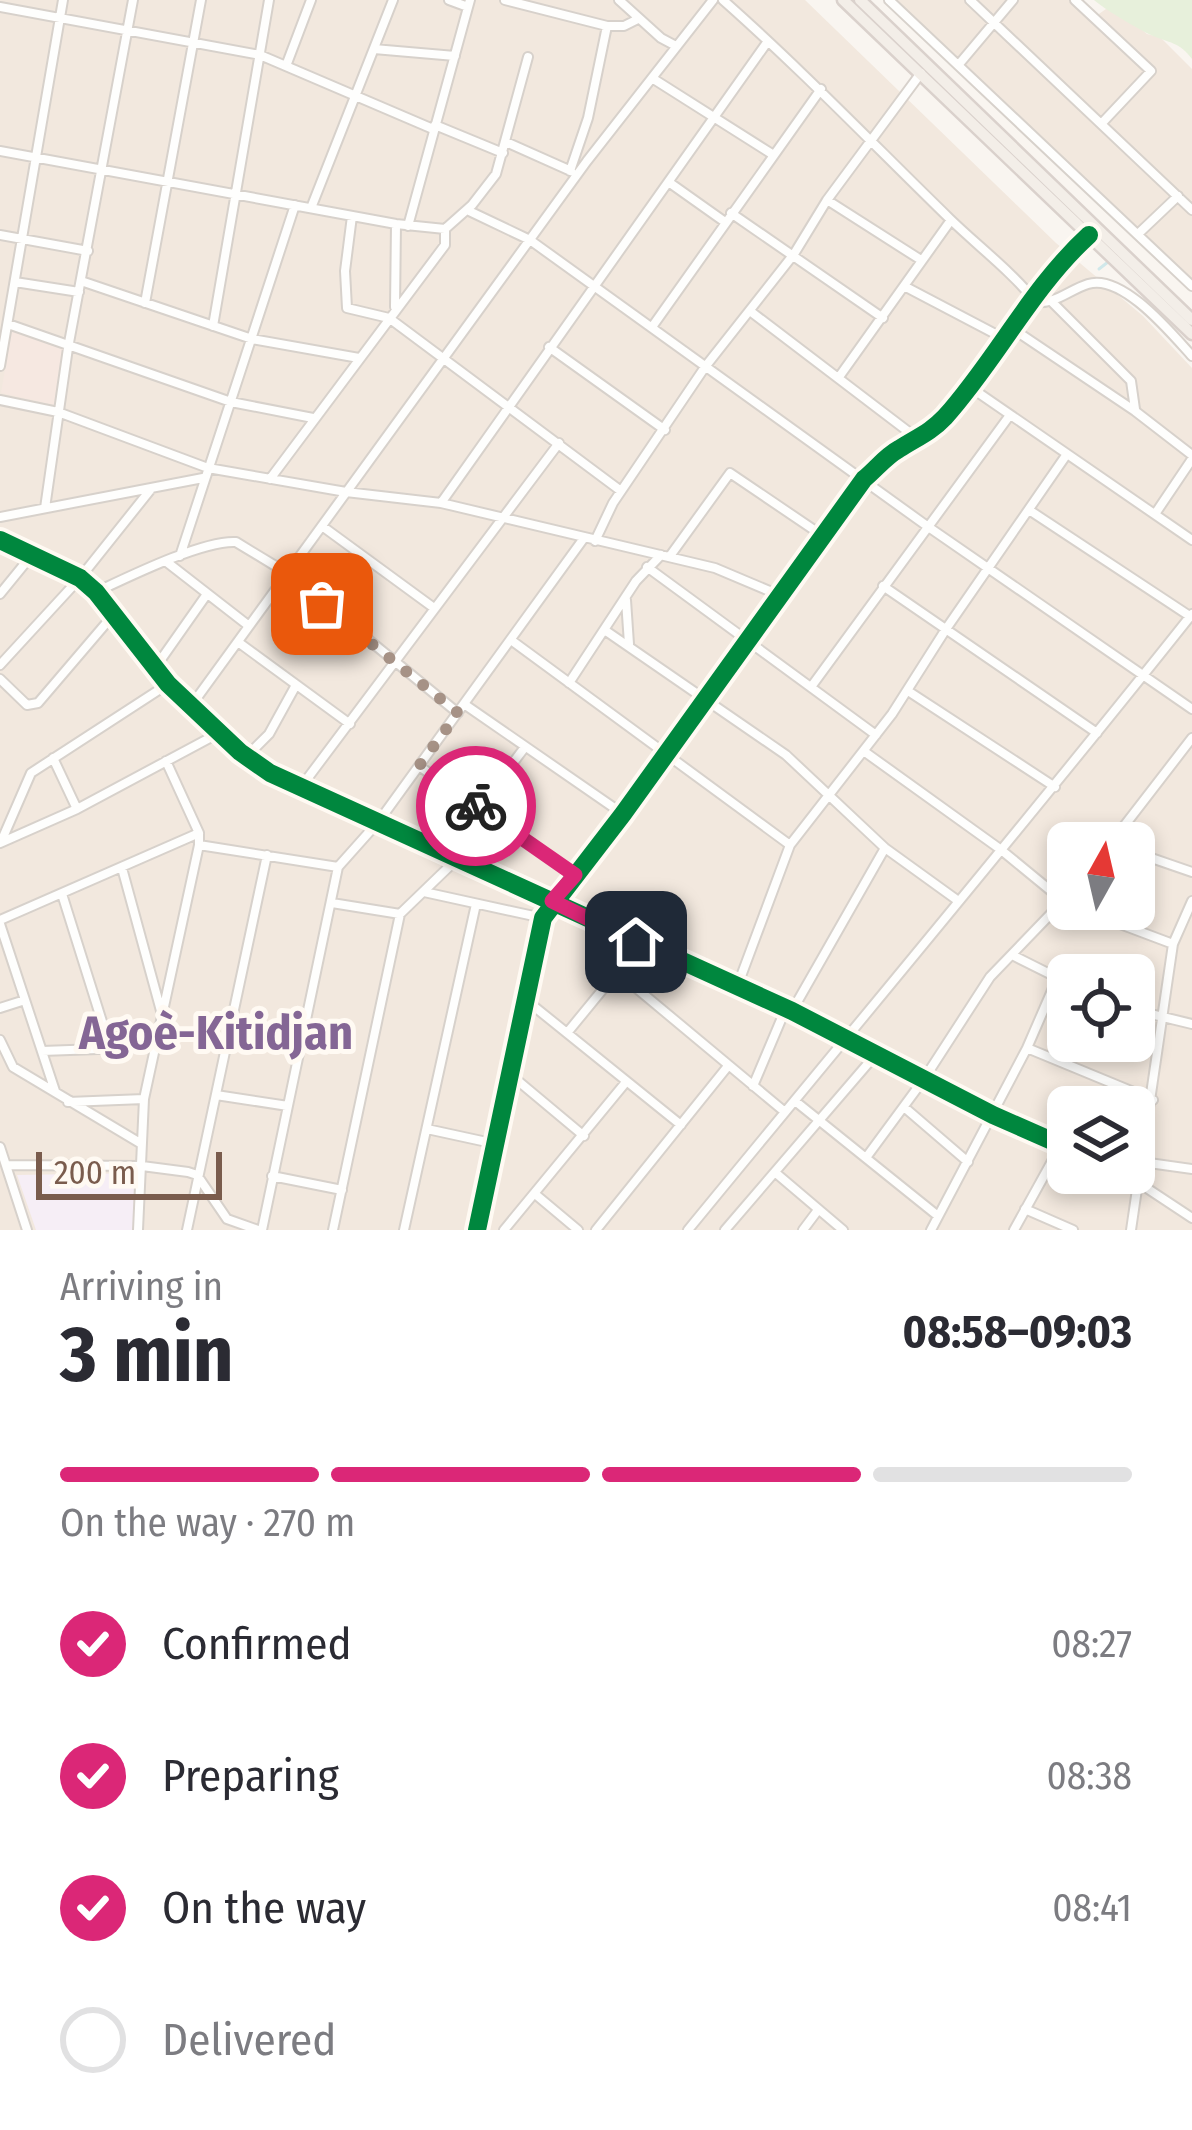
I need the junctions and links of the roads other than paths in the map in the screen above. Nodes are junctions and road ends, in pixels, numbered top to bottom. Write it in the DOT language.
graph roads {
  1 [pos="63,0"];
  2 [pos="133,0"];
  3 [pos="201,0"];
  4 [pos="269,0"];
  5 [pos="310,0"];
  6 [pos="393,0"];
  7 [pos="449,0"];
  8 [pos="505,0"];
  9 [pos="619,0"];
  10 [pos="713,0"];
  11 [pos="723,0"];
  12 [pos="843,0"];
  13 [pos="860,0"];
  14 [pos="889,0"];
  15 [pos="970,0"];
  16 [pos="1013,0"];
  17 [pos="1076,0"];
  18 [pos="469,4"];
  19 [pos="0,8"];
  20 [pos="60,18"];
  21 [pos="638,19"];
  22 [pos="993,25"];
  23 [pos="607,26"];
  24 [pos="128,30"];
  25 [pos="661,38"];
  26 [pos="768,41"];
  27 [pos="194,42"];
  28 [pos="676,46"];
  29 [pos="374,49"];
  30 [pos="260,55"];
  31 [pos="455,56"];
  32 [pos="528,57"];
  33 [pos="665,59"];
  34 [pos="959,63"];
  35 [pos="286,66"];
  36 [pos="921,73"];
  37 [pos="651,78"];
  38 [pos="822,89"];
  39 [pos="355,96"];
  40 [pos="711,116"];
  41 [pos="1102,123"];
  42 [pos="434,127"];
  43 [pos="872,138"];
  44 [pos="506,142"];
  45 [pos="0,151"];
  46 [pos="502,153"];
  47 [pos="772,154"];
  48 [pos="36,157"];
  49 [pos="101,169"];
  50 [pos="574,173"];
  51 [pos="166,181"];
  52 [pos="670,183"];
  53 [pos="236,194"];
  54 [pos="1178,196"];
  55 [pos="827,200"];
  56 [pos="295,205"];
  57 [pos="311,208"];
  58 [pos="466,210"];
  59 [pos="1192,210"];
  60 [pos="352,216"];
  61 [pos="728,217"];
  62 [pos="951,220"];
  63 [pos="396,224"];
  64 [pos="408,226"];
  65 [pos="445,229"];
  66 [pos="1138,234"];
  67 [pos="1089,235"];
  68 [pos="0,236"];
  69 [pos="22,240"];
  70 [pos="530,240"];
  71 [pos="88,251"];
  72 [pos="794,254"];
  73 [pos="921,260"];
  74 [pos="82,281"];
  75 [pos="15,282"];
  76 [pos="594,286"];
  77 [pos="904,286"];
  78 [pos="1192,286"];
  79 [pos="79,292"];
  80 [pos="1033,300"];
  81 [pos="1052,302"];
  82 [pos="145,303"];
  83 [pos="751,311"];
  84 [pos="392,313"];
  85 [pos="6,317"];
  86 [pos="883,318"];
  87 [pos="1192,320"];
  88 [pos="213,326"];
  89 [pos="652,327"];
  90 [pos="1013,329"];
  91 [pos="1192,334"];
  92 [pos="252,339"];
  93 [pos="1005,339"];
  94 [pos="549,347"];
  95 [pos="68,348"];
  96 [pos="1192,356"];
  97 [pos="358,358"];
  98 [pos="444,358"];
  99 [pos="0,366"];
  100 [pos="705,367"];
  101 [pos="839,377"];
  102 [pos="970,387"];
  103 [pos="0,400"];
  104 [pos="231,402"];
  105 [pos="508,404"];
  106 [pos="1135,411"];
  107 [pos="58,412"];
  108 [pos="1010,415"];
  109 [pos="313,418"];
  110 [pos="664,430"];
  111 [pos="918,439"];
  112 [pos="559,443"];
  113 [pos="1067,454"];
  114 [pos="1192,457"];
  115 [pos="206,473"];
  116 [pos="270,479"];
  117 [pos="864,479"];
  118 [pos="151,489"];
  119 [pos="621,491"];
  120 [pos="346,493"];
  121 [pos="441,503"];
  122 [pos="45,508"];
  123 [pos="1029,510"];
  124 [pos="1154,514"];
  125 [pos="0,517"];
  126 [pos="499,519"];
  127 [pos="322,526"];
  128 [pos="927,526"];
  129 [pos="823,536"];
  130 [pos="0,540"];
  131 [pos="590,540"];
  132 [pos="1192,541"];
  133 [pos="665,555"];
  134 [pos="31,556"];
  135 [pos="179,557"];
  136 [pos="166,562"];
  137 [pos="647,567"];
  138 [pos="988,568"];
  139 [pos="286,573"];
  140 [pos="80,578"];
  141 [pos="883,586"];
  142 [pos="96,592"];
  143 [pos="0,594"];
  144 [pos="207,594"];
  145 [pos="778,595"];
  146 [pos="626,598"];
  147 [pos="434,608"];
  148 [pos="114,614"];
  149 [pos="1191,616"];
  150 [pos="249,626"];
  151 [pos="946,629"];
  152 [pos="606,631"];
  153 [pos="511,640"];
  154 [pos="745,641"];
  155 [pos="238,642"];
  156 [pos="630,646"];
  157 [pos="394,664"];
  158 [pos="0,665"];
  159 [pos="155,668"];
  160 [pos="1142,676"];
  161 [pos="0,679"];
  162 [pos="569,682"];
  163 [pos="168,684"];
  164 [pos="296,685"];
  165 [pos="811,687"];
  166 [pos="908,691"];
  167 [pos="706,697"];
  168 [pos="191,706"];
  169 [pos="461,709"];
  170 [pos="1192,710"];
  171 [pos="350,724"];
  172 [pos="219,733"];
  173 [pos="1097,733"];
  174 [pos="876,735"];
  175 [pos="1192,738"];
  176 [pos="526,747"];
  177 [pos="865,752"];
  178 [pos="667,754"];
  179 [pos="246,757"];
  180 [pos="53,758"];
  181 [pos="166,761"];
  182 [pos="419,766"];
  183 [pos="301,787"];
  184 [pos="1055,787"];
  185 [pos="829,797"];
  186 [pos="77,808"];
  187 [pos="479,808"];
  188 [pos="623,814"];
  189 [pos="379,821"];
  190 [pos="1127,822"];
  191 [pos="199,833"];
  192 [pos="0,843"];
  193 [pos="199,845"];
  194 [pos="790,845"];
  195 [pos="885,848"];
  196 [pos="1000,849"];
  197 [pos="267,855"];
  198 [pos="458,858"];
  199 [pos="1155,859"];
  200 [pos="338,867"];
  201 [pos="122,868"];
  202 [pos="1192,872"];
  203 [pos="575,875"];
  204 [pos="1047,886"];
  205 [pos="424,892"];
  206 [pos="62,893"];
  207 [pos="957,900"];
  208 [pos="552,901"];
  209 [pos="1192,901"];
  210 [pos="332,903"];
  211 [pos="476,904"];
  212 [pos="400,914"];
  213 [pos="543,917"];
  214 [pos="1047,921"];
  215 [pos="0,922"];
  216 [pos="1136,930"];
  217 [pos="636,942"];
  218 [pos="1173,944"];
  219 [pos="1014,956"];
  220 [pos="616,972"];
  221 [pos="1047,974"];
  222 [pos="737,988"];
  223 [pos="25,1000"];
  224 [pos="526,1000"];
  225 [pos="1047,1002"];
  226 [pos="0,1008"];
  227 [pos="789,1009"];
  228 [pos="162,1014"];
  229 [pos="1155,1018"];
  230 [pos="1162,1020"];
  231 [pos="1192,1024"];
  232 [pos="567,1033"];
  233 [pos="844,1036"];
  234 [pos="0,1040"];
  235 [pos="110,1047"];
  236 [pos="154,1047"];
  237 [pos="1027,1048"];
  238 [pos="41,1051"];
  239 [pos="877,1053"];
  240 [pos="728,1066"];
  241 [pos="511,1075"];
  242 [pos="924,1079"];
  243 [pos="626,1082"];
  244 [pos="753,1086"];
  245 [pos="1119,1086"];
  246 [pos="1155,1086"];
  247 [pos="55,1093"];
  248 [pos="216,1095"];
  249 [pos="145,1099"];
  250 [pos="795,1101"];
  251 [pos="68,1102"];
  252 [pos="288,1106"];
  253 [pos="904,1107"];
  254 [pos="785,1112"];
  255 [pos="993,1115"];
  256 [pos="821,1119"];
  257 [pos="681,1125"];
  258 [pos="428,1129"];
  259 [pos="584,1136"];
  260 [pos="1047,1139"];
  261 [pos="140,1143"];
  262 [pos="496,1144"];
  263 [pos="0,1147"];
  264 [pos="868,1155"];
  265 [pos="968,1162"];
  266 [pos="1155,1164"];
  267 [pos="6,1165"];
  268 [pos="142,1166"];
  269 [pos="1192,1168"];
  270 [pos="777,1174"];
  271 [pos="1047,1174"];
  272 [pos="197,1175"];
  273 [pos="272,1176"];
  274 [pos="342,1190"];
  275 [pos="1155,1192"];
  276 [pos="535,1194"];
  277 [pos="1136,1194"];
  278 [pos="1025,1209"];
  279 [pos="818,1210"];
  280 [pos="938,1216"];
  281 [pos="1192,1219"];
  282 [pos="27,1230"];
  283 [pos="138,1230"];
  284 [pos="187,1230"];
  285 [pos="260,1230"];
  286 [pos="333,1230"];
  287 [pos="404,1230"];
  288 [pos="477,1230"];
  289 [pos="504,1230"];
  290 [pos="578,1230"];
  291 [pos="596,1230"];
  292 [pos="688,1230"];
  293 [pos="725,1230"];
  294 [pos="802,1230"];
  295 [pos="843,1230"];
  296 [pos="932,1230"];
  297 [pos="1014,1230"];
  298 [pos="1073,1230"];
  299 [pos="1131,1230"];
  300 [pos="1188,1230"];
  1 -- 20 [label="street"];
  2 -- 24 [label="street"];
  3 -- 27 [label="street"];
  4 -- 30 [label="street"];
  5 -- 35 [label="street"];
  6 -- 29 [label="street"];
  7 -- 18 [label="street"];
  8 -- 23 [label="street"];
  9 -- 21 [label="street"];
  10 -- 28 [label="street"];
  11 -- 26 [label="street"];
  12 -- 36 [label="main road"];
  13 -- 87 [label="main road"];
  14 -- 34 [label="street"];
  15 -- 22 [label="street"];
  16 -- 22 [label="street"];
  17 -- 41 [label="street"];
  18 -- 31 [label="street"];
  19 -- 20 [label="street"];
  20 -- 24 [label="street"];
  20 -- 48 [label="street"];
  21 -- 23 [label="street"];
  21 -- 25 [label="street"];
  22 -- 34 [label="street"];
  22 -- 41 [label="street"];
  23 -- 50 [label="street"];
  24 -- 27 [label="street"];
  24 -- 49 [label="street"];
  25 -- 28 [label="street"];
  25 -- 33 [label="street"];
  26 -- 38 [label="street"];
  26 -- 40 [label="street"];
  27 -- 30 [label="street"];
  27 -- 51 [label="street"];
  28 -- 33 [label="street"];
  29 -- 31 [label="street"];
  29 -- 39 [label="street"];
  30 -- 35 [label="street"];
  30 -- 53 [label="street"];
  31 -- 42 [label="street"];
  32 -- 44 [label="street"];
  33 -- 37 [label="street"];
  34 -- 66 [label="street"];
  35 -- 39 [label="street"];
  36 -- 43 [label="street"];
  36 -- 67 [label="main road"];
  37 -- 40 [label="street"];
  37 -- 50 [label="street"];
  38 -- 43 [label="street"];
  38 -- 47 [label="street"];
  39 -- 42 [label="street"];
  39 -- 57 [label="street"];
  40 -- 47 [label="street"];
  40 -- 52 [label="street"];
  41 -- 54 [label="street"];
  42 -- 46 [label="street"];
  42 -- 64 [label="street"];
  43 -- 55 [label="street"];
  43 -- 62 [label="street"];
  44 -- 46 [label="street"];
  44 -- 50 [label="street"];
  45 -- 48 [label="street"];
  46 -- 58 [label="street"];
  47 -- 61 [label="street"];
  48 -- 49 [label="street"];
  48 -- 69 [label="street"];
  49 -- 51 [label="street"];
  49 -- 71 [label="street"];
  50 -- 70 [label="street"];
  51 -- 53 [label="street"];
  51 -- 82 [label="street"];
  52 -- 61 [label="street"];
  52 -- 76 [label="street"];
  53 -- 56 [label="street"];
  53 -- 88 [label="street"];
  54 -- 59 [label="street"];
  54 -- 66 [label="street"];
  55 -- 72 [label="street"];
  55 -- 73 [label="street"];
  56 -- 57 [label="street"];
  56 -- 92 [label="street"];
  57 -- 60 [label="street"];
  58 -- 65 [label="street"];
  58 -- 70 [label="street"];
  60 -- 63 [label="street"];
  60 -- 84 [label="street"];
  61 -- 72 [label="street"];
  61 -- 89 [label="street"];
  62 -- 73 [label="street"];
  62 -- 80 [label="street"];
  63 -- 64 [label="street"];
  63 -- 84 [label="street"];
  64 -- 65 [label="street"];
  65 -- 84 [label="street"];
  66 -- 78 [label="street"];
  67 -- 80 [label="street"];
  67 -- 91 [label="main road"];
  68 -- 69 [label="street"];
  69 -- 71 [label="street"];
  69 -- 75 [label="street"];
  70 -- 76 [label="street"];
  70 -- 98 [label="street"];
  71 -- 74 [label="street"];
  72 -- 83 [label="street"];
  72 -- 86 [label="street"];
  73 -- 77 [label="street"];
  74 -- 79 [label="street"];
  74 -- 82 [label="street"];
  75 -- 79 [label="street"];
  75 -- 85 [label="street"];
  76 -- 89 [label="street"];
  76 -- 94 [label="street"];
  77 -- 86 [label="street"];
  77 -- 93 [label="street"];
  79 -- 95 [label="street"];
  80 -- 81 [label="street"];
  80 -- 90 [label="street"];
  81 -- 96 [label="street"];
  81 -- 106 [label="street"];
  82 -- 88 [label="street"];
  83 -- 100 [label="street"];
  83 -- 101 [label="street"];
  84 -- 97 [label="street"];
  84 -- 98 [label="street"];
  85 -- 95 [label="street"];
  85 -- 99 [label="street"];
  86 -- 101 [label="street"];
  88 -- 92 [label="street"];
  89 -- 100 [label="street"];
  90 -- 93 [label="street"];
  90 -- 106 [label="street"];
  92 -- 97 [label="street"];
  92 -- 104 [label="street"];
  93 -- 102 [label="street"];
  94 -- 105 [label="street"];
  94 -- 110 [label="street"];
  95 -- 104 [label="street"];
  95 -- 107 [label="street"];
  97 -- 109 [label="street"];
  98 -- 105 [label="street"];
  98 -- 120 [label="street"];
  100 -- 110 [label="street"];
  100 -- 117 [label="street"];
  101 -- 111 [label="street"];
  102 -- 108 [label="street"];
  102 -- 111 [label="street"];
  103 -- 107 [label="street"];
  104 -- 109 [label="street"];
  104 -- 115 [label="street"];
  105 -- 112 [label="street"];
  105 -- 121 [label="street"];
  106 -- 114 [label="street"];
  107 -- 115 [label="street"];
  107 -- 122 [label="street"];
  108 -- 113 [label="street"];
  108 -- 128 [label="street"];
  109 -- 116 [label="street"];
  110 -- 119 [label="street"];
  111 -- 117 [label="street"];
  112 -- 119 [label="street"];
  112 -- 126 [label="street"];
  113 -- 123 [label="street"];
  113 -- 124 [label="street"];
  114 -- 124 [label="street"];
  115 -- 116 [label="street"];
  115 -- 118 [label="street"];
  115 -- 135 [label="street"];
  116 -- 120 [label="street"];
  117 -- 128 [label="street"];
  117 -- 129 [label="street"];
  118 -- 122 [label="street"];
  118 -- 140 [label="street"];
  119 -- 131 [label="street"];
  120 -- 121 [label="street"];
  120 -- 127 [label="street"];
  121 -- 126 [label="street"];
  122 -- 125 [label="street"];
  123 -- 138 [label="street"];
  123 -- 149 [label="street"];
  124 -- 132 [label="street"];
  126 -- 131 [label="street"];
  126 -- 147 [label="street"];
  127 -- 139 [label="street"];
  127 -- 147 [label="street"];
  128 -- 138 [label="street"];
  128 -- 141 [label="street"];
  129 -- 133 [label="street"];
  129 -- 145 [label="street"];
  130 -- 134 [label="street"];
  131 -- 133 [label="street"];
  131 -- 153 [label="street"];
  133 -- 137 [label="street"];
  133 -- 145 [label="street"];
  134 -- 140 [label="street"];
  134 -- 143 [label="street"];
  135 -- 136 [label="street"];
  135 -- 139 [label="street"];
  136 -- 142 [label="street"];
  136 -- 144 [label="street"];
  137 -- 146 [label="street"];
  137 -- 154 [label="street"];
  138 -- 151 [label="street"];
  138 -- 160 [label="street"];
  139 -- 150 [label="street"];
  139 -- 157 [label="street"];
  140 -- 142 [label="street"];
  140 -- 158 [label="street"];
  141 -- 151 [label="street"];
  141 -- 165 [label="street"];
  142 -- 148 [label="street"];
  144 -- 150 [label="street"];
  144 -- 159 [label="street"];
  145 -- 154 [label="street"];
  146 -- 152 [label="street"];
  146 -- 156 [label="street"];
  147 -- 157 [label="street"];
  148 -- 159 [label="street"];
  148 -- 161 [label="street"];
  149 -- 160 [label="street"];
  150 -- 155 [label="street"];
  151 -- 166 [label="street"];
  151 -- 173 [label="street"];
  152 -- 156 [label="street"];
  152 -- 162 [label="street"];
  153 -- 162 [label="street"];
  153 -- 169 [label="street"];
  154 -- 165 [label="street"];
  154 -- 167 [label="street"];
  155 -- 164 [label="street"];
  155 -- 168 [label="street"];
  156 -- 167 [label="street"];
  157 -- 169 [label="street"];
  157 -- 171 [label="street"];
  159 -- 163 [label="street"];
  160 -- 170 [label="street"];
  160 -- 173 [label="street"];
  162 -- 178 [label="street"];
  163 -- 168 [label="street"];
  163 -- 180 [label="street"];
  164 -- 171 [label="street"];
  164 -- 179 [label="street"];
  165 -- 174 [label="street"];
  166 -- 174 [label="street"];
  166 -- 184 [label="street"];
  167 -- 178 [label="street"];
  167 -- 185 [label="street"];
  168 -- 172 [label="street"];
  169 -- 176 [label="street"];
  169 -- 182 [label="street"];
  171 -- 183 [label="street"];
  172 -- 179 [label="street"];
  172 -- 181 [label="street"];
  173 -- 184 [label="street"];
  174 -- 177 [label="street"];
  175 -- 190 [label="street"];
  176 -- 187 [label="street"];
  176 -- 188 [label="street"];
  177 -- 185 [label="street"];
  177 -- 196 [label="street"];
  178 -- 188 [label="street"];
  178 -- 194 [label="street"];
  179 -- 183 [label="street"];
  180 -- 186 [label="street"];
  180 -- 192 [label="street"];
  181 -- 186 [label="street"];
  181 -- 191 [label="street"];
  182 -- 187 [label="street"];
  182 -- 189 [label="street"];
  183 -- 189 [label="street"];
  184 -- 196 [label="street"];
  185 -- 194 [label="street"];
  185 -- 195 [label="street"];
  186 -- 192 [label="street"];
  187 -- 203 [label="street"];
  188 -- 203 [label="street"];
  189 -- 198 [label="street"];
  189 -- 200 [label="street"];
  191 -- 193 [label="street"];
  191 -- 201 [label="street"];
  193 -- 197 [label="street"];
  193 -- 228 [label="street"];
  194 -- 222 [label="street"];
  195 -- 207 [label="street"];
  195 -- 227 [label="street"];
  196 -- 204 [label="street"];
  196 -- 207 [label="street"];
  197 -- 200 [label="street"];
  197 -- 248 [label="street"];
  198 -- 205 [label="street"];
  198 -- 208 [label="street"];
  199 -- 202 [label="street"];
  200 -- 210 [label="street"];
  201 -- 206 [label="street"];
  201 -- 228 [label="street"];
  203 -- 208 [label="street"];
  205 -- 211 [label="street"];
  205 -- 212 [label="street"];
  206 -- 215 [label="street"];
  206 -- 235 [label="street"];
  207 -- 233 [label="street"];
  208 -- 213 [label="street"];
  208 -- 217 [label="street"];
  209 -- 218 [label="street"];
  210 -- 212 [label="street"];
  210 -- 252 [label="street"];
  211 -- 213 [label="street"];
  211 -- 258 [label="street"];
  212 -- 274 [label="street"];
  213 -- 224 [label="street"];
  214 -- 219 [label="street"];
  215 -- 223 [label="street"];
  216 -- 218 [label="street"];
  217 -- 220 [label="street"];
  217 -- 222 [label="street"];
  218 -- 230 [label="street"];
  219 -- 221 [label="street"];
  219 -- 242 [label="street"];
  220 -- 232 [label="street"];
  220 -- 240 [label="street"];
  222 -- 227 [label="street"];
  223 -- 226 [label="street"];
  223 -- 238 [label="street"];
  224 -- 232 [label="street"];
  224 -- 241 [label="street"];
  225 -- 237 [label="street"];
  227 -- 233 [label="street"];
  227 -- 244 [label="street"];
  228 -- 236 [label="street"];
  229 -- 230 [label="street"];
  230 -- 231 [label="street"];
  230 -- 246 [label="street"];
  232 -- 243 [label="street"];
  233 -- 239 [label="street"];
  233 -- 250 [label="street"];
  234 -- 247 [label="street"];
  235 -- 236 [label="street"];
  235 -- 238 [label="street"];
  236 -- 249 [label="street"];
  237 -- 245 [label="street"];
  237 -- 255 [label="street"];
  238 -- 247 [label="street"];
  239 -- 242 [label="street"];
  239 -- 256 [label="street"];
  240 -- 244 [label="street"];
  240 -- 257 [label="street"];
  241 -- 259 [label="street"];
  241 -- 262 [label="street"];
  242 -- 253 [label="street"];
  242 -- 255 [label="street"];
  243 -- 257 [label="street"];
  243 -- 259 [label="street"];
  244 -- 254 [label="street"];
  247 -- 251 [label="street"];
  248 -- 252 [label="street"];
  248 -- 272 [label="street"];
  249 -- 251 [label="street"];
  249 -- 261 [label="street"];
  250 -- 254 [label="street"];
  250 -- 256 [label="street"];
  251 -- 261 [label="street"];
  252 -- 273 [label="street"];
  253 -- 264 [label="street"];
  253 -- 265 [label="street"];
  254 -- 292 [label="street"];
  255 -- 260 [label="street"];
  255 -- 265 [label="street"];
  256 -- 264 [label="street"];
  256 -- 270 [label="street"];
  257 -- 291 [label="street"];
  258 -- 262 [label="street"];
  258 -- 287 [label="street"];
  259 -- 276 [label="street"];
  261 -- 268 [label="street"];
  262 -- 288 [label="street"];
  263 -- 267 [label="street"];
  264 -- 280 [label="street"];
  265 -- 280 [label="street"];
  266 -- 269 [label="street"];
  267 -- 268 [label="street"];
  267 -- 282 [label="street"];
  268 -- 272 [label="street"];
  268 -- 283 [label="street"];
  270 -- 279 [label="street"];
  270 -- 293 [label="street"];
  271 -- 278 [label="street"];
  272 -- 284 [label="street"];
  272 -- 285 [label="street"];
  273 -- 274 [label="street"];
  273 -- 285 [label="street"];
  274 -- 286 [label="street"];
  275 -- 281 [label="street"];
  276 -- 289 [label="street"];
  276 -- 290 [label="street"];
  277 -- 299 [label="street"];
  278 -- 297 [label="street"];
  278 -- 298 [label="street"];
  279 -- 294 [label="street"];
  279 -- 295 [label="street"];
  280 -- 296 [label="street"];
  281 -- 300 [label="street"];
}
